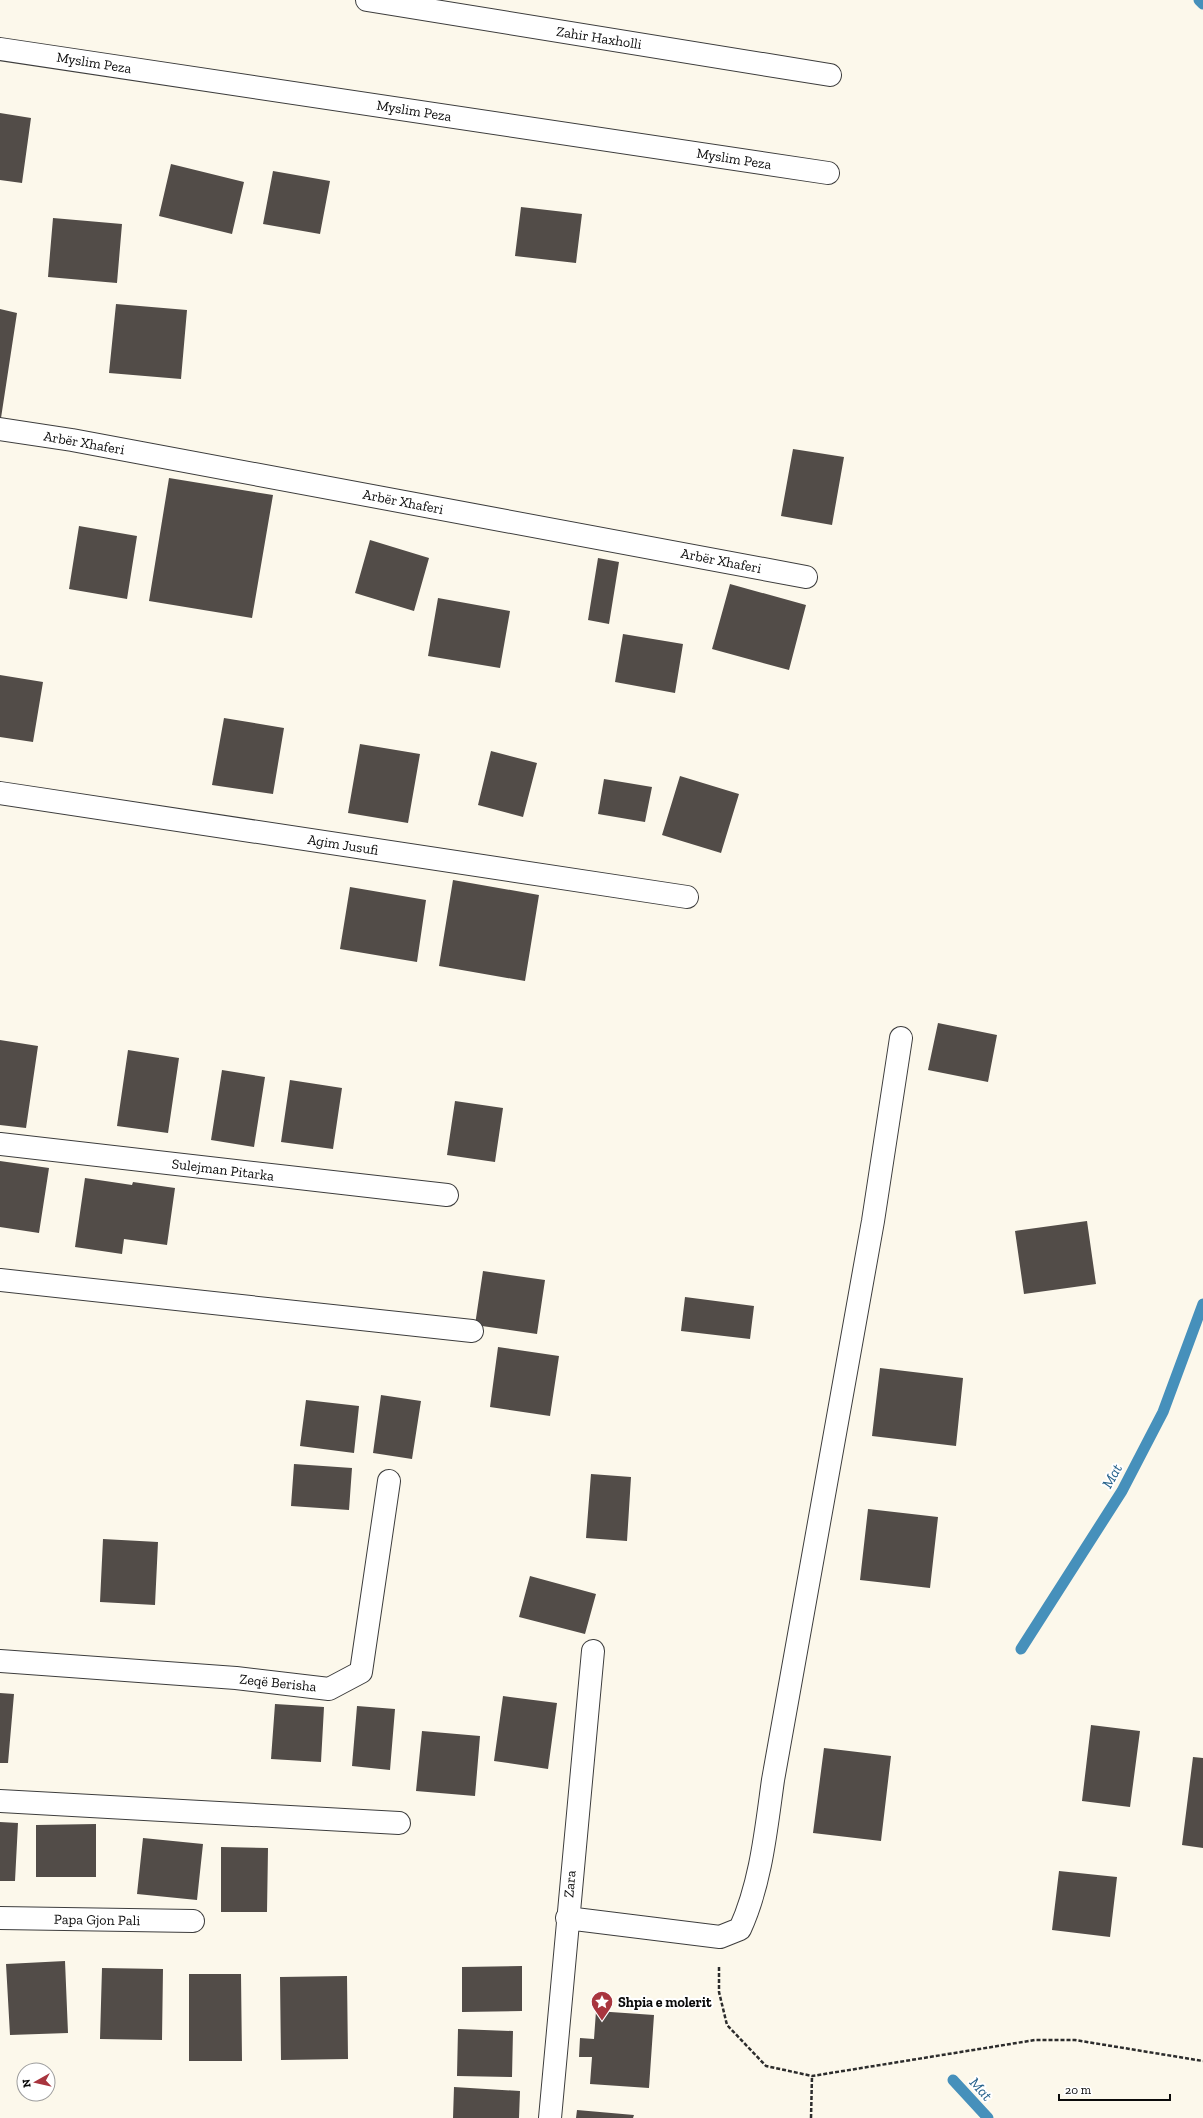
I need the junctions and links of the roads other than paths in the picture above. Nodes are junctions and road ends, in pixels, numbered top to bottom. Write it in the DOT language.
graph roads {
  1 [pos="367,0"];
  2 [pos="0,49"];
  3 [pos="830,76"];
  4 [pos="828,173"];
  5 [pos="0,429"];
  6 [pos="806,577"];
  7 [pos="0,793"];
  8 [pos="687,897"];
  9 [pos="901,1038"];
  10 [pos="0,1144"];
  11 [pos="447,1195"];
  12 [pos="0,1280"];
  13 [pos="472,1331"];
  14 [pos="389,1482"];
  15 [pos="593,1651"];
  16 [pos="0,1661"];
  17 [pos="0,1802"];
  18 [pos="399,1823"];
  19 [pos="0,1918"];
  20 [pos="567,1918"];
  21 [pos="193,1921"];
  22 [pos="550,2118"];
  1 -- 3 [label="street, Zahir Haxholli"];
  2 -- 4 [label="street, Myslim Peza"];
  5 -- 6 [label="street, Arbër Xhaferi"];
  7 -- 8 [label="street, Agim Jusufi"];
  9 -- 20 [label="street"];
  10 -- 11 [label="street, Sulejman Pitarka"];
  12 -- 13 [label="street"];
  14 -- 16 [label="street, Zeqë Berisha"];
  15 -- 20 [label="street, Zara"];
  17 -- 18 [label="street"];
  19 -- 21 [label="street, Papa Gjon Pali"];
  20 -- 22 [label="street, Zara"];
}
